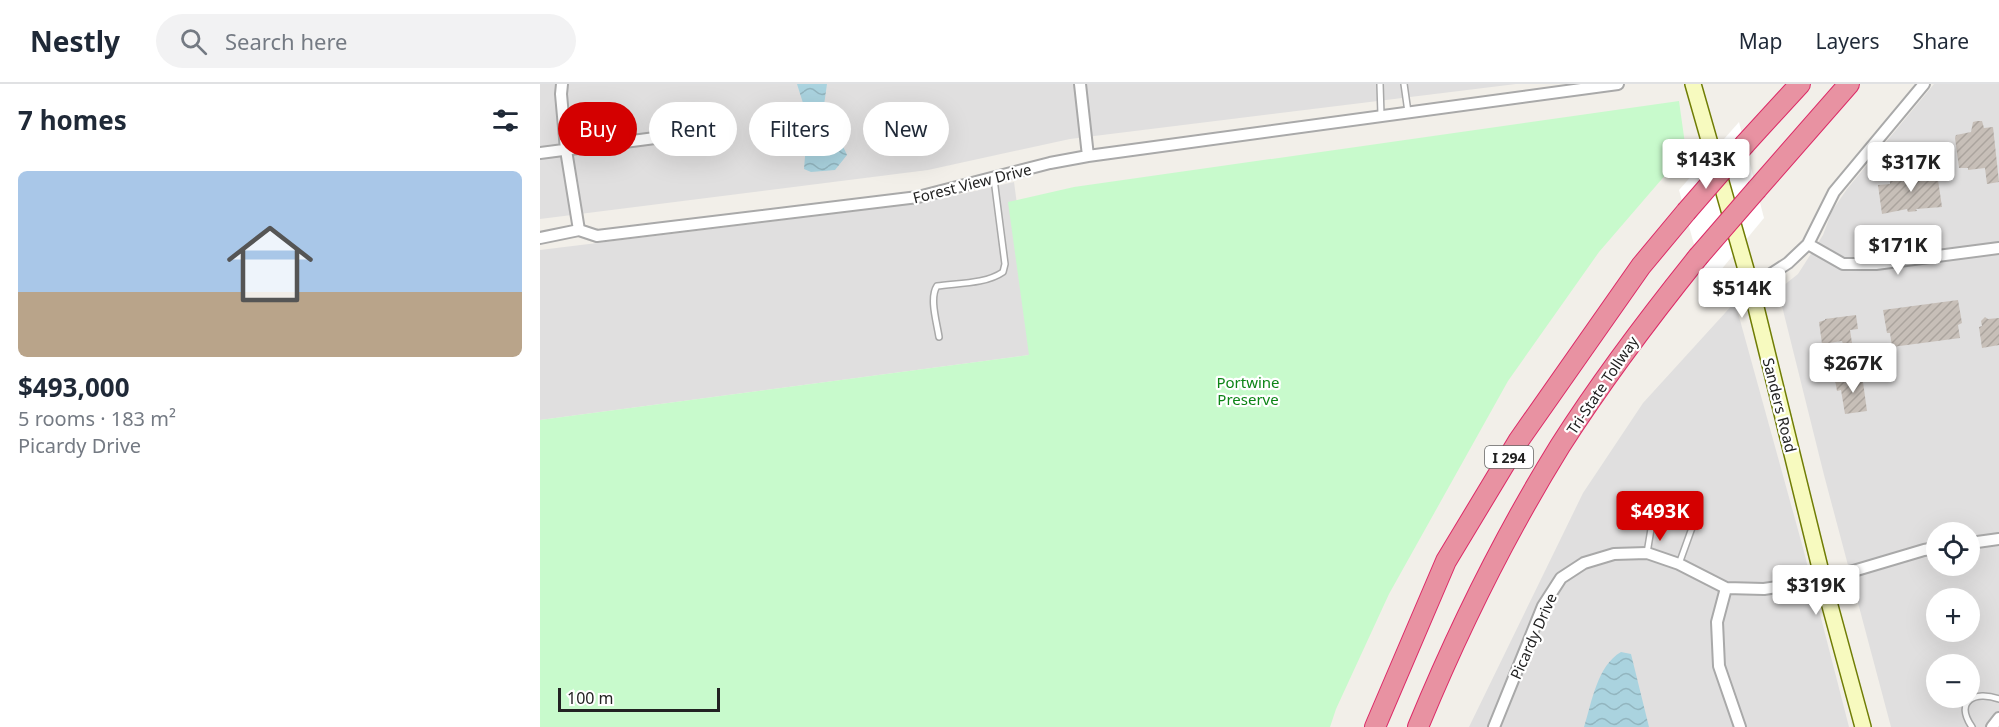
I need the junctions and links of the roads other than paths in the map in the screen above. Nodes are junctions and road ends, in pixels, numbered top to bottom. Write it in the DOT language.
graph roads {
  1 [pos="562,84"];
  2 [pos="1080,84"];
  3 [pos="1380,84"];
  4 [pos="1404,84"];
  5 [pos="1618,84"];
  6 [pos="1693,84"];
  7 [pos="1800,84"];
  8 [pos="1849,84"];
  9 [pos="1924,84"];
  10 [pos="562,102"];
  11 [pos="1408,112"];
  12 [pos="1381,116"];
  13 [pos="558,151"];
  14 [pos="540,153"];
  15 [pos="567,156"];
  16 [pos="1088,156"];
  17 [pos="994,179"];
  18 [pos="579,230"];
  19 [pos="540,238"];
  20 [pos="1808,244"];
  21 [pos="1999,248"];
  22 [pos="1751,287"];
  23 [pos="939,338"];
  24 [pos="1999,539"];
  25 [pos="1980,542"];
  26 [pos="1926,551"];
  27 [pos="1647,553"];
  28 [pos="1679,564"];
  29 [pos="1823,580"];
  30 [pos="1726,588"];
  31 [pos="1999,699"];
  32 [pos="1999,718"];
  33 [pos="1376,727"];
  34 [pos="1418,727"];
  35 [pos="1494,727"];
  36 [pos="1740,727"];
  37 [pos="1863,727"];
  38 [pos="1972,727"];
  39 [pos="1992,727"];
  1 -- 10 [label="street"];
  2 -- 16 [label="street"];
  3 -- 12 [label="lane"];
  4 -- 11 [label="lane"];
  5 -- 11 [label="street, Forest View Drive"];
  6 -- 22 [label="main road, Sanders Road"];
  7 -- 33 [label="highway, I 294, bridge"];
  8 -- 34 [label="highway, Tri-State Tollway / I 294, bridge"];
  9 -- 20 [label="street"];
  11 -- 12 [label="street, Forest View Drive"];
  12 -- 16 [label="street, Forest View Drive"];
  13 -- 14 [label="street"];
  15 -- 18 [label="street"];
  16 -- 17 [label="street, Forest View Drive"];
  17 -- 18 [label="street, Forest View Drive"];
  17 -- 23 [label="lane"];
  18 -- 19 [label="street, Forest View Drive"];
  20 -- 21 [label="street"];
  20 -- 22 [label="street"];
  22 -- 29 [label="main road, Sanders Road"];
  24 -- 25 [label="street"];
  26 -- 29 [label="street, Picardy Drive"];
  27 -- 28 [label="street, Picardy Drive"];
  27 -- 28 [label="lane"];
  27 -- 35 [label="street, Picardy Drive"];
  28 -- 30 [label="street, Picardy Drive"];
  29 -- 30 [label="street, Picardy Drive"];
  29 -- 37 [label="main road, Sanders Road"];
  30 -- 36 [label="street"];
  31 -- 38 [label="lane"];
  32 -- 39 [label="street"];
}
